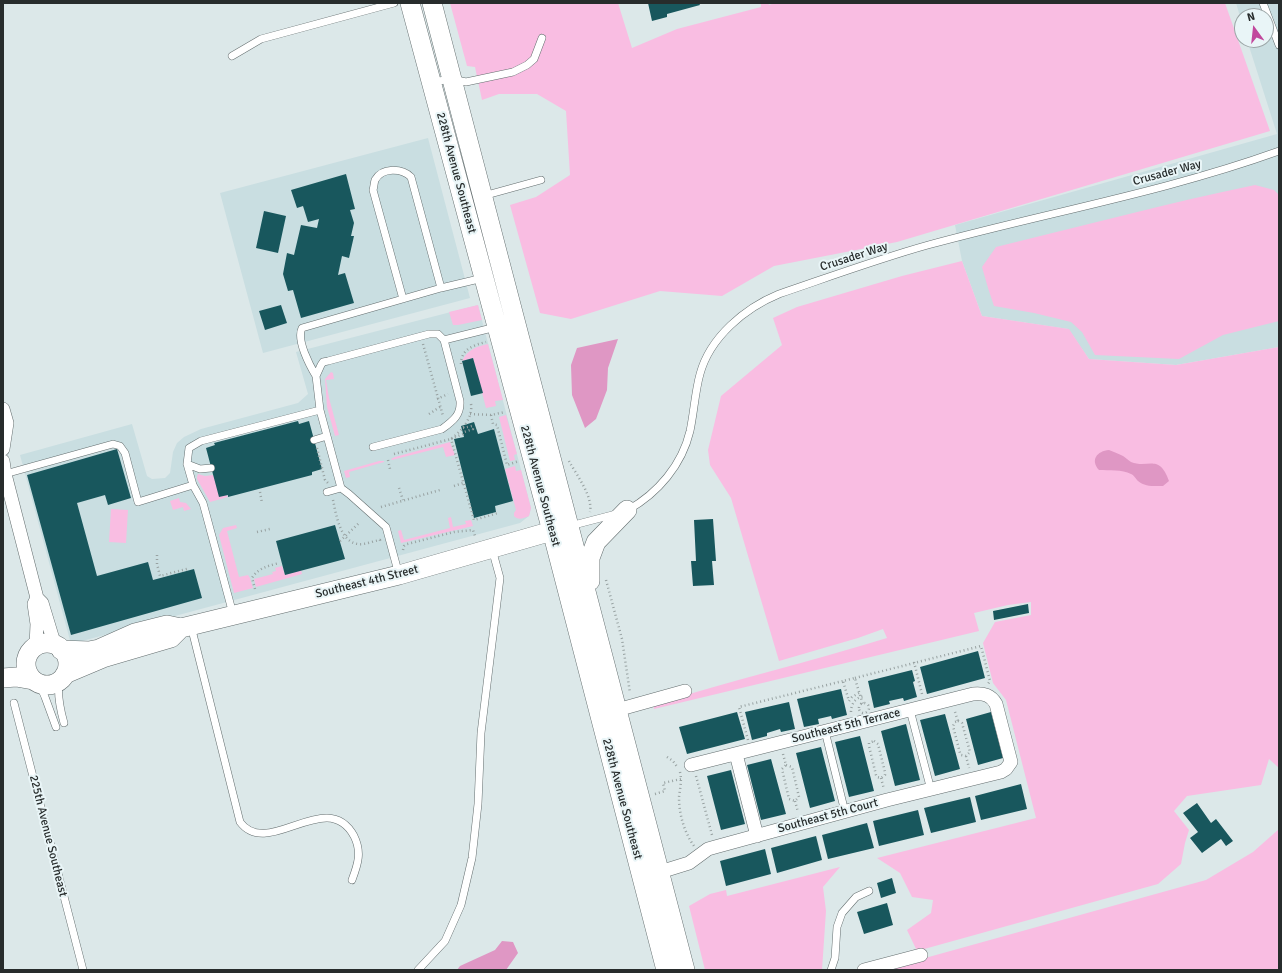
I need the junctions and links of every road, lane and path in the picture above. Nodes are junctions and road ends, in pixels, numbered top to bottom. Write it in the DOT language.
graph roads {
  1 [pos="394,3"];
  2 [pos="410,3"];
  3 [pos="432,3"];
  4 [pos="1264,3"];
  5 [pos="542,38"];
  6 [pos="1279,45"];
  7 [pos="232,56"];
  8 [pos="452,79"];
  9 [pos="432,82"];
  10 [pos="1279,151"];
  11 [pos="541,180"];
  12 [pos="482,196"];
  13 [pos="484,277"];
  14 [pos="441,288"];
  15 [pos="403,299"];
  16 [pos="498,327"];
  17 [pos="444,340"];
  18 [pos="423,344"];
  19 [pos="316,376"];
  20 [pos="448,394"];
  21 [pos="437,399"];
  22 [pos="440,407"];
  23 [pos="3,409"];
  24 [pos="320,410"];
  25 [pos="506,411"];
  26 [pos="429,414"];
  27 [pos="470,414"];
  28 [pos="491,415"];
  29 [pos="443,416"];
  30 [pos="462,428"];
  31 [pos="327,436"];
  32 [pos="315,443"];
  33 [pos="3,448"];
  34 [pos="373,448"];
  35 [pos="388,460"];
  36 [pos="515,463"];
  37 [pos="187,464"];
  38 [pos="4,468"];
  39 [pos="211,468"];
  40 [pos="390,469"];
  41 [pos="328,483"];
  42 [pos="463,483"];
  43 [pos="193,484"];
  44 [pos="454,486"];
  45 [pos="341,488"];
  46 [pos="399,488"];
  47 [pos="440,490"];
  48 [pos="260,492"];
  49 [pos="327,492"];
  50 [pos="332,499"];
  51 [pos="402,500"];
  52 [pos="262,503"];
  53 [pos="381,507"];
  54 [pos="627,510"];
  55 [pos="498,513"];
  56 [pos="360,522"];
  57 [pos="270,529"];
  58 [pos="561,529"];
  59 [pos="257,532"];
  60 [pos="345,535"];
  61 [pos="475,536"];
  62 [pos="340,541"];
  63 [pos="382,547"];
  64 [pos="492,549"];
  65 [pos="403,550"];
  66 [pos="157,556"];
  67 [pos="278,563"];
  68 [pos="187,569"];
  69 [pos="399,575"];
  70 [pos="255,590"];
  71 [pos="37,598"];
  72 [pos="233,615"];
  73 [pos="186,627"];
  74 [pos="596,630"];
  75 [pos="58,648"];
  76 [pos="33,650"];
  77 [pos="914,662"];
  78 [pos="3,666"];
  79 [pos="3,678"];
  80 [pos="62,678"];
  81 [pos="855,678"];
  82 [pos="843,681"];
  83 [pos="36,682"];
  84 [pos="685,691"];
  85 [pos="859,693"];
  86 [pos="981,693"];
  87 [pos="865,696"];
  88 [pos="860,697"];
  89 [pos="14,703"];
  90 [pos="862,704"];
  91 [pos="925,706"];
  92 [pos="618,710"];
  93 [pos="910,710"];
  94 [pos="64,724"];
  95 [pos="855,724"];
  96 [pos="56,727"];
  97 [pos="825,731"];
  98 [pos="750,750"];
  99 [pos="960,753"];
  100 [pos="736,754"];
  101 [pos="667,757"];
  102 [pos="692,765"];
  103 [pos="876,775"];
  104 [pos="681,778"];
  105 [pos="931,790"];
  106 [pos="655,794"];
  107 [pos="799,797"];
  108 [pos="845,812"];
  109 [pos="757,836"];
  110 [pos="715,847"];
  111 [pos="700,855"];
  112 [pos="660,872"];
  113 [pos="352,880"];
  114 [pos="869,891"];
  115 [pos="921,955"];
  116 [pos="82,970"];
  117 [pos="418,970"];
  118 [pos="666,970"];
  119 [pos="686,970"];
  120 [pos="831,970"];
  121 [pos="864,970"];
  1 -- 7 [label="lane"];
  2 -- 9 [label="main road, 228th Avenue Southeast"];
  3 -- 8 [label="main road, 228th Avenue Southeast"];
  4 -- 6 [label="lane"];
  5 -- 8 [label="lane"];
  8 -- 9 [label="lane"];
  8 -- 12 [label="main road, 228th Avenue Southeast"];
  9 -- 13 [label="main road, 228th Avenue Southeast"];
  10 -- 54 [label="lane, Crusader Way"];
  11 -- 12 [label="lane"];
  12 -- 58 [label="main road, 228th Avenue Southeast"];
  13 -- 14 [label="lane"];
  13 -- 16 [label="main road, 228th Avenue Southeast"];
  14 -- 15 [label="lane"];
  14 -- 15 [label="lane"];
  15 -- 19 [label="lane"];
  16 -- 17 [label="lane"];
  16 -- 58 [label="main road, 228th Avenue Southeast"];
  17 -- 19 [label="lane"];
  17 -- 34 [label="lane"];
  18 -- 21 [label="path"];
  19 -- 24 [label="lane"];
  20 -- 21 [label="path"];
  21 -- 22 [label="path"];
  22 -- 26 [label="path"];
  22 -- 29 [label="path"];
  23 -- 33 [label="street"];
  24 -- 31 [label="lane"];
  24 -- 37 [label="lane"];
  25 -- 28 [label="path"];
  27 -- 28 [label="path"];
  28 -- 36 [label="path"];
  30 -- 42 [label="path"];
  31 -- 32 [label="lane"];
  31 -- 45 [label="lane"];
  32 -- 41 [label="path"];
  35 -- 40 [label="path"];
  37 -- 39 [label="lane"];
  37 -- 43 [label="lane"];
  38 -- 43 [label="lane"];
  38 -- 71 [label="street"];
  42 -- 44 [label="path"];
  42 -- 55 [label="path"];
  43 -- 72 [label="lane"];
  45 -- 49 [label="lane"];
  45 -- 69 [label="lane"];
  46 -- 51 [label="path"];
  47 -- 51 [label="path"];
  48 -- 52 [label="path"];
  50 -- 60 [label="path"];
  51 -- 53 [label="path"];
  54 -- 58 [label="lane, Crusader Way"];
  54 -- 74 [label="main road"];
  56 -- 60 [label="path"];
  57 -- 59 [label="path"];
  58 -- 64 [label="main road, Southeast 4th Street"];
  58 -- 74 [label="main road, 228th Avenue Southeast"];
  58 -- 118 [label="main road, 228th Avenue Southeast"];
  60 -- 62 [label="path"];
  60 -- 63 [label="path"];
  61 -- 65 [label="path"];
  64 -- 69 [label="main road, Southeast 4th Street"];
  64 -- 117 [label="lane"];
  66 -- 68 [label="path"];
  67 -- 70 [label="path"];
  69 -- 72 [label="main road, Southeast 4th Street"];
  71 -- 75 [label="street"];
  71 -- 76 [label="street"];
  72 -- 73 [label="main road, Southeast 4th Street"];
  73 -- 75 [label="main road, Southeast 4th Street"];
  73 -- 80 [label="main road, Southeast 4th Street"];
  73 -- 113 [label="lane"];
  74 -- 92 [label="main road, 228th Avenue Southeast"];
  75 -- 76 [label="main road"];
  75 -- 80 [label="main road"];
  76 -- 78 [label="main road"];
  76 -- 83 [label="main road"];
  77 -- 81 [label="path"];
  77 -- 86 [label="path"];
  77 -- 91 [label="path"];
  79 -- 83 [label="main road"];
  80 -- 83 [label="main road"];
  80 -- 94 [label="lane"];
  81 -- 82 [label="path"];
  81 -- 85 [label="path"];
  82 -- 85 [label="path"];
  82 -- 98 [label="path"];
  83 -- 96 [label="lane"];
  84 -- 92 [label="street"];
  85 -- 88 [label="path"];
  86 -- 91 [label="street, Southeast 5th Terrace"];
  86 -- 105 [label="street, Southeast 5th Court"];
  87 -- 88 [label="path"];
  88 -- 90 [label="path"];
  88 -- 95 [label="path"];
  89 -- 116 [label="lane, 225th Avenue Southeast"];
  91 -- 93 [label="street, Southeast 5th Terrace"];
  92 -- 112 [label="main road, 228th Avenue Southeast"];
  93 -- 95 [label="street, Southeast 5th Terrace"];
  93 -- 105 [label="lane"];
  95 -- 97 [label="street, Southeast 5th Terrace"];
  97 -- 98 [label="street, Southeast 5th Terrace"];
  97 -- 108 [label="lane"];
  98 -- 100 [label="street, Southeast 5th Terrace"];
  99 -- 99 [label="path"];
  100 -- 102 [label="street, Southeast 5th Terrace"];
  100 -- 109 [label="street"];
  101 -- 104 [label="path"];
  102 -- 110 [label="path"];
  103 -- 103 [label="path"];
  104 -- 106 [label="path"];
  104 -- 111 [label="path"];
  105 -- 108 [label="street, Southeast 5th Court"];
  107 -- 107 [label="path"];
  108 -- 109 [label="street, Southeast 5th Court"];
  109 -- 110 [label="street, Southeast 5th Court"];
  110 -- 111 [label="street, Southeast 5th Court"];
  111 -- 112 [label="street, Southeast 5th Court"];
  112 -- 119 [label="main road, 228th Avenue Southeast"];
  114 -- 120 [label="lane"];
  115 -- 121 [label="street"];
}
